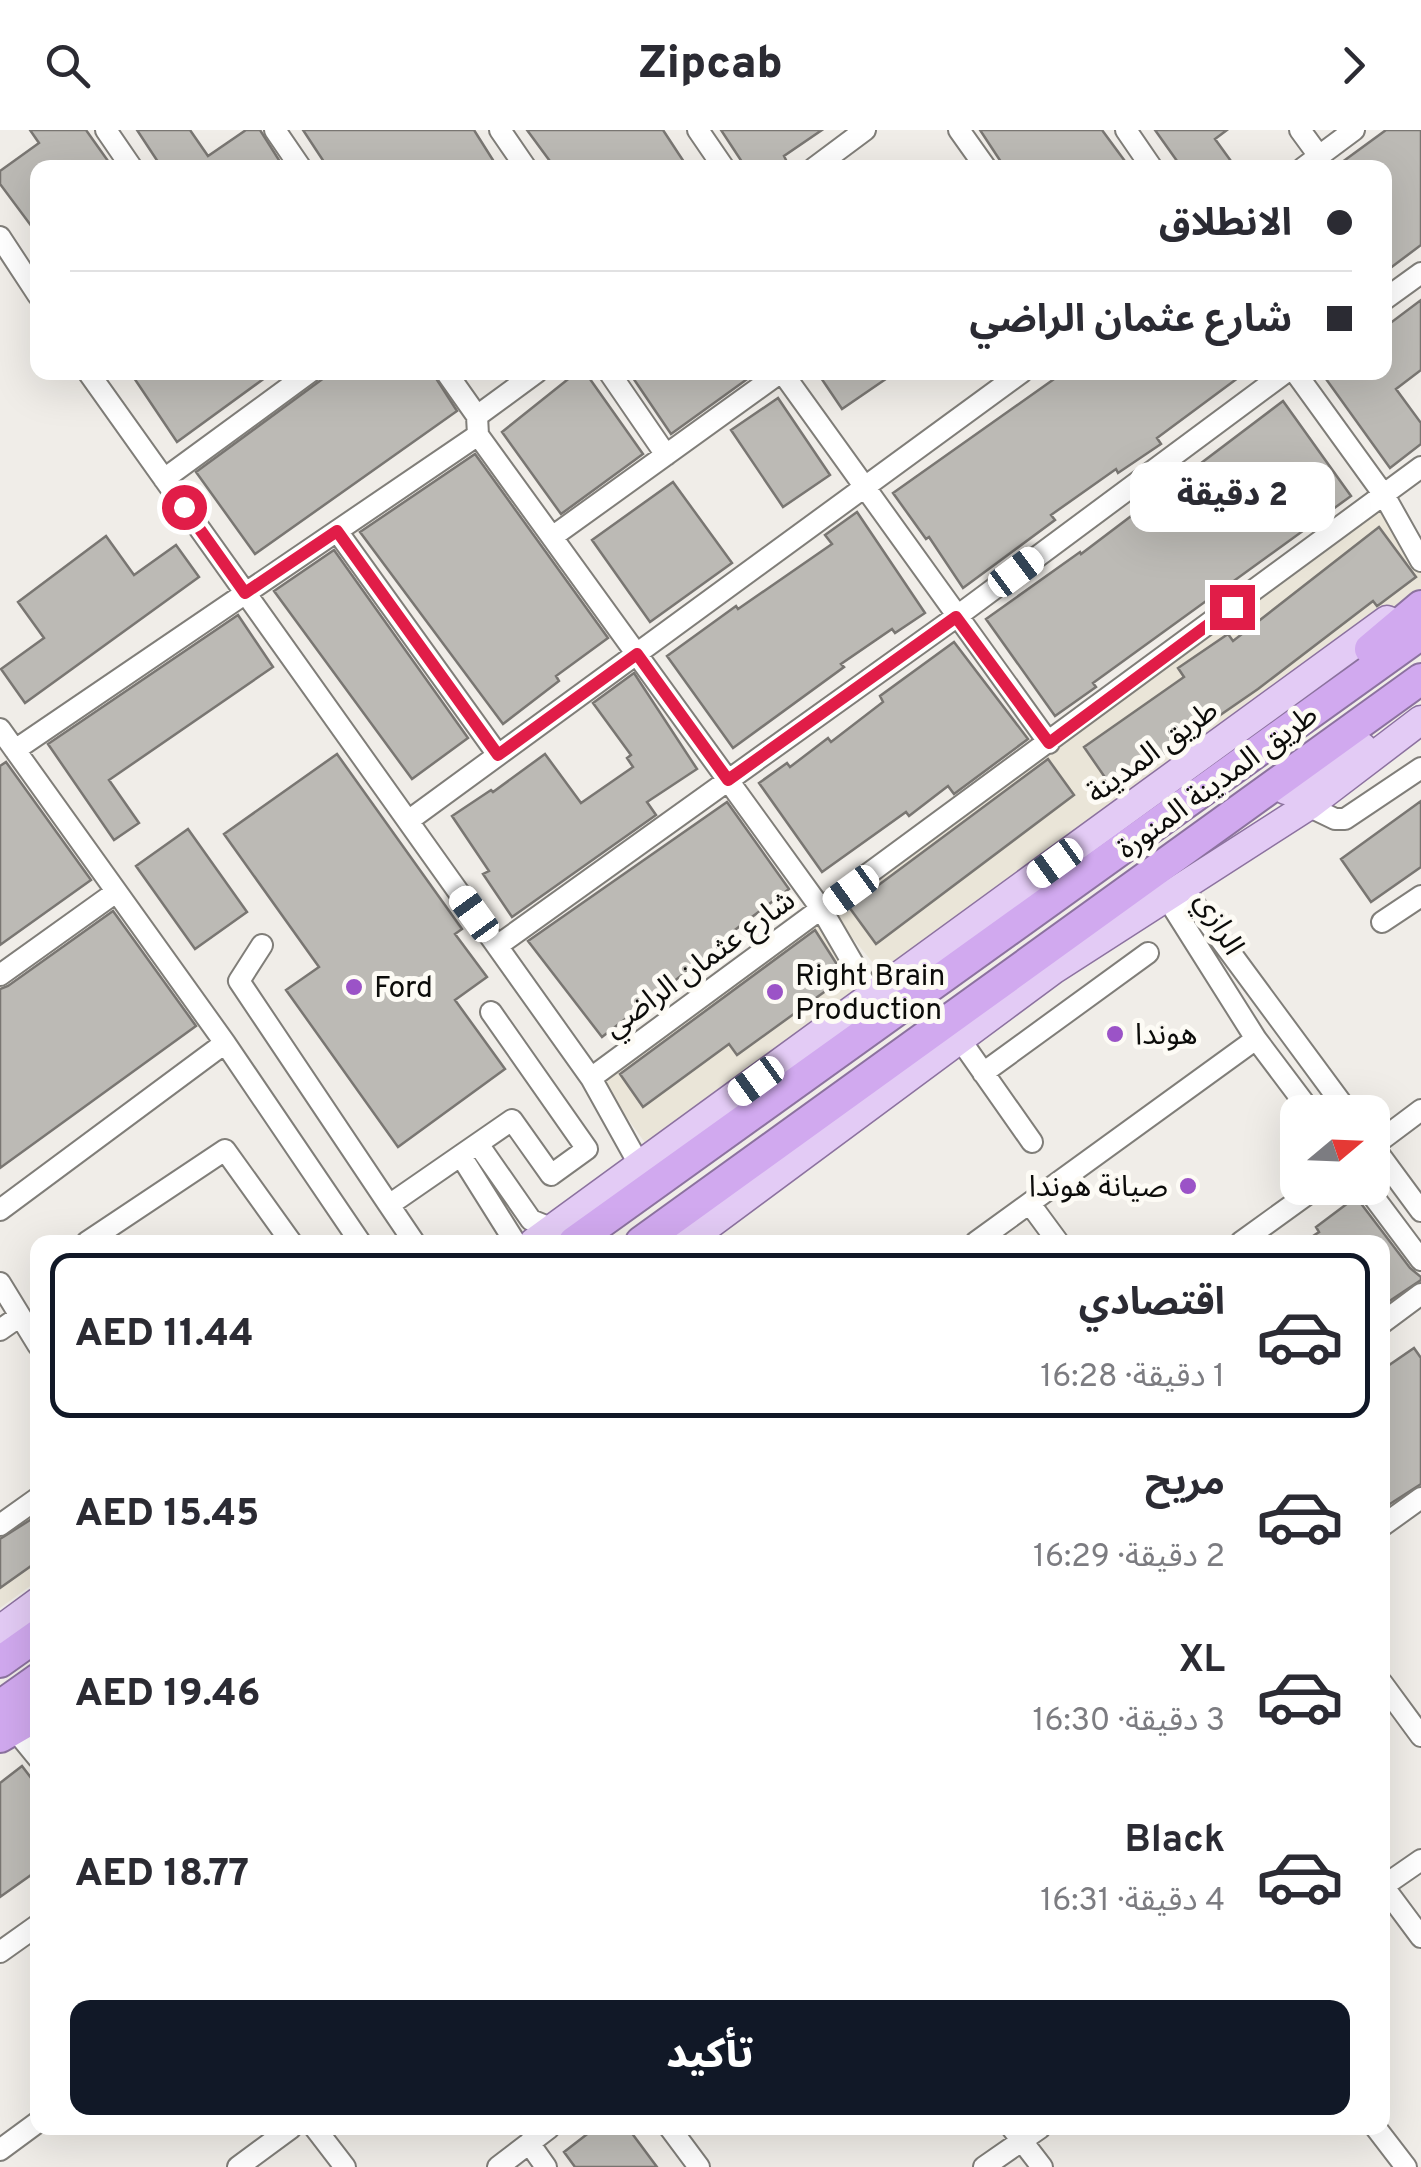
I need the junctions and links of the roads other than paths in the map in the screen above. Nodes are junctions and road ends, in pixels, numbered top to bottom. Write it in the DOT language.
graph roads {
  1 [pos="106,130"];
  2 [pos="275,130"];
  3 [pos="500,130"];
  4 [pos="698,130"];
  5 [pos="865,130"];
  6 [pos="960,130"];
  7 [pos="1126,130"];
  8 [pos="1300,130"];
  9 [pos="1354,130"];
  10 [pos="127,160"];
  11 [pos="296,160"];
  12 [pos="521,160"];
  13 [pos="719,160"];
  14 [pos="825,160"];
  15 [pos="981,160"];
  16 [pos="1147,160"];
  17 [pos="1310,160"];
  18 [pos="1314,160"];
  19 [pos="0,237"];
  20 [pos="1421,273"];
  21 [pos="30,283"];
  22 [pos="1392,294"];
  23 [pos="94,380"];
  24 [pos="299,380"];
  25 [pos="451,380"];
  26 [pos="528,380"];
  27 [pos="614,380"];
  28 [pos="771,380"];
  29 [pos="788,380"];
  30 [pos="1011,380"];
  31 [pos="1275,380"];
  32 [pos="1300,380"];
  33 [pos="478,426"];
  34 [pos="666,456"];
  35 [pos="1421,468"];
  36 [pos="164,478"];
  37 [pos="865,488"];
  38 [pos="1384,494"];
  39 [pos="337,531"];
  40 [pos="552,537"];
  41 [pos="1421,562"];
  42 [pos="245,593"];
  43 [pos="1421,595"];
  44 [pos="1421,606"];
  45 [pos="956,617"];
  46 [pos="1421,634"];
  47 [pos="637,654"];
  48 [pos="1421,679"];
  49 [pos="1421,716"];
  50 [pos="6,742"];
  51 [pos="1049,743"];
  52 [pos="498,755"];
  53 [pos="1421,768"];
  54 [pos="728,780"];
  55 [pos="1308,806"];
  56 [pos="1177,809"];
  57 [pos="408,821"];
  58 [pos="1190,846"];
  59 [pos="116,892"];
  60 [pos="1421,896"];
  61 [pos="1167,898"];
  62 [pos="822,910"];
  63 [pos="1382,922"];
  64 [pos="262,944"];
  65 [pos="497,946"];
  66 [pos="1148,954"];
  67 [pos="0,975"];
  68 [pos="872,996"];
  69 [pos="492,1012"];
  70 [pos="959,1038"];
  71 [pos="1256,1039"];
  72 [pos="226,1043"];
  73 [pos="983,1073"];
  74 [pos="591,1078"];
  75 [pos="1328,1086"];
  76 [pos="1298,1095"];
  77 [pos="1320,1095"];
  78 [pos="1335,1095"];
  79 [pos="1421,1110"];
  80 [pos="1390,1133"];
  81 [pos="1032,1142"];
  82 [pos="469,1150"];
  83 [pos="640,1166"];
  84 [pos="1390,1170"];
  85 [pos="1030,1204"];
  86 [pos="388,1205"];
  87 [pos="1292,1205"];
  88 [pos="1380,1205"];
  89 [pos="0,1210"];
  90 [pos="1421,1212"];
  91 [pos="105,1235"];
  92 [pos="286,1235"];
  93 [pos="355,1235"];
  94 [pos="409,1235"];
  95 [pos="512,1235"];
  96 [pos="545,1235"];
  97 [pos="554,1235"];
  98 [pos="555,1235"];
  99 [pos="651,1235"];
  100 [pos="704,1235"];
  101 [pos="986,1235"];
  102 [pos="1053,1235"];
  103 [pos="1251,1235"];
  104 [pos="1421,1260"];
  105 [pos="0,1283"];
  106 [pos="1421,1294"];
  107 [pos="20,1316"];
  108 [pos="1390,1317"];
  109 [pos="0,1330"];
  110 [pos="30,1332"];
  111 [pos="1421,1498"];
  112 [pos="30,1504"];
  113 [pos="1390,1520"];
  114 [pos="0,1526"];
  115 [pos="30,1608"];
  116 [pos="0,1630"];
  117 [pos="30,1641"];
  118 [pos="0,1662"];
  119 [pos="30,1685"];
  120 [pos="1390,1694"];
  121 [pos="0,1706"];
  122 [pos="1421,1736"];
  123 [pos="1421,1860"];
  124 [pos="1390,1882"];
  125 [pos="1390,1896"];
  126 [pos="30,1931"];
  127 [pos="1421,1937"];
  128 [pos="0,1952"];
  129 [pos="30,2128"];
  130 [pos="282,2135"];
  131 [pos="320,2135"];
  132 [pos="539,2135"];
  133 [pos="675,2135"];
  134 [pos="1016,2135"];
  135 [pos="1018,2135"];
  136 [pos="1381,2135"];
  137 [pos="528,2143"];
  138 [pos="0,2150"];
  139 [pos="238,2167"];
  140 [pos="345,2167"];
  141 [pos="498,2167"];
  142 [pos="546,2167"];
  143 [pos="698,2167"];
  144 [pos="984,2167"];
  145 [pos="1042,2167"];
  146 [pos="1406,2167"];
  1 -- 10 [label="street"];
  2 -- 11 [label="street"];
  3 -- 12 [label="street"];
  4 -- 13 [label="street"];
  5 -- 14 [label="street"];
  6 -- 15 [label="street"];
  7 -- 16 [label="street"];
  8 -- 17 [label="street"];
  9 -- 18 [label="street"];
  19 -- 21 [label="street"];
  20 -- 22 [label="street"];
  23 -- 36 [label="street"];
  24 -- 36 [label="street"];
  25 -- 33 [label="street"];
  26 -- 33 [label="street"];
  27 -- 34 [label="street"];
  28 -- 34 [label="street"];
  29 -- 37 [label="street"];
  30 -- 37 [label="street"];
  31 -- 45 [label="street"];
  32 -- 38 [label="street"];
  33 -- 39 [label="street"];
  33 -- 40 [label="street"];
  34 -- 40 [label="street"];
  35 -- 38 [label="street, شارع عثمان الراضي"];
  36 -- 42 [label="street"];
  37 -- 45 [label="street"];
  37 -- 47 [label="street"];
  38 -- 41 [label="street"];
  38 -- 51 [label="street, شارع عثمان الراضي"];
  39 -- 42 [label="street"];
  39 -- 52 [label="street"];
  40 -- 47 [label="street"];
  42 -- 50 [label="street"];
  42 -- 57 [label="street"];
  43 -- 68 [label="main road, طريق المدينة"];
  44 -- 56 [label="highway"];
  45 -- 51 [label="street"];
  45 -- 54 [label="street"];
  46 -- 56 [label="highway, طريق المدينة المنورة"];
  47 -- 52 [label="street"];
  47 -- 54 [label="street"];
  48 -- 58 [label="highway, طريق المدينة المنورة"];
  49 -- 55 [label="main road"];
  49 -- 58 [label="main road"];
  50 -- 59 [label="street"];
  51 -- 62 [label="street, شارع عثمان الراضي"];
  52 -- 57 [label="street"];
  53 -- 55 [label="street"];
  54 -- 62 [label="street"];
  54 -- 65 [label="street"];
  55 -- 61 [label="main road"];
  56 -- 98 [label="highway, طريق المدينة المنورة"];
  57 -- 65 [label="street"];
  58 -- 99 [label="highway, طريق المدينة المنورة"];
  59 -- 67 [label="street"];
  59 -- 72 [label="street"];
  60 -- 63 [label="street"];
  61 -- 70 [label="main road"];
  61 -- 71 [label="street, الرازي"];
  61 -- 75 [label="street, الرازي"];
  62 -- 68 [label="street"];
  62 -- 74 [label="street, شارع عثمان الراضي"];
  64 -- 86 [label="street"];
  65 -- 74 [label="street"];
  66 -- 73 [label="street"];
  68 -- 83 [label="main road, طريق المدينة"];
  69 -- 82 [label="street"];
  70 -- 73 [label="street"];
  70 -- 100 [label="main road"];
  71 -- 76 [label="street, الرازي"];
  71 -- 85 [label="street"];
  72 -- 89 [label="street"];
  72 -- 93 [label="street"];
  73 -- 81 [label="street"];
  74 -- 83 [label="street"];
  75 -- 77 [label="street"];
  75 -- 78 [label="street, الرازي"];
  79 -- 80 [label="street"];
  82 -- 86 [label="street"];
  82 -- 95 [label="street"];
  82 -- 96 [label="street"];
  83 -- 97 [label="main road, طريق المدينة"];
  84 -- 90 [label="street"];
  85 -- 101 [label="street"];
  85 -- 102 [label="street"];
  86 -- 94 [label="street"];
  87 -- 103 [label="street"];
  88 -- 104 [label="street"];
  91 -- 92 [label="street"];
  105 -- 107 [label="street"];
  106 -- 108 [label="street"];
  107 -- 109 [label="street"];
  107 -- 110 [label="street"];
  111 -- 113 [label="street"];
  112 -- 114 [label="street"];
  115 -- 116 [label="main road"];
  117 -- 118 [label="highway"];
  119 -- 121 [label="highway"];
  120 -- 122 [label="street"];
  123 -- 124 [label="street"];
  125 -- 127 [label="street"];
  126 -- 128 [label="street"];
  129 -- 138 [label="street"];
  130 -- 139 [label="street"];
  131 -- 140 [label="street"];
  132 -- 137 [label="street"];
  133 -- 143 [label="street"];
  134 -- 144 [label="street"];
  135 -- 145 [label="street"];
  136 -- 146 [label="street"];
  137 -- 141 [label="street"];
  137 -- 142 [label="street"];
}
